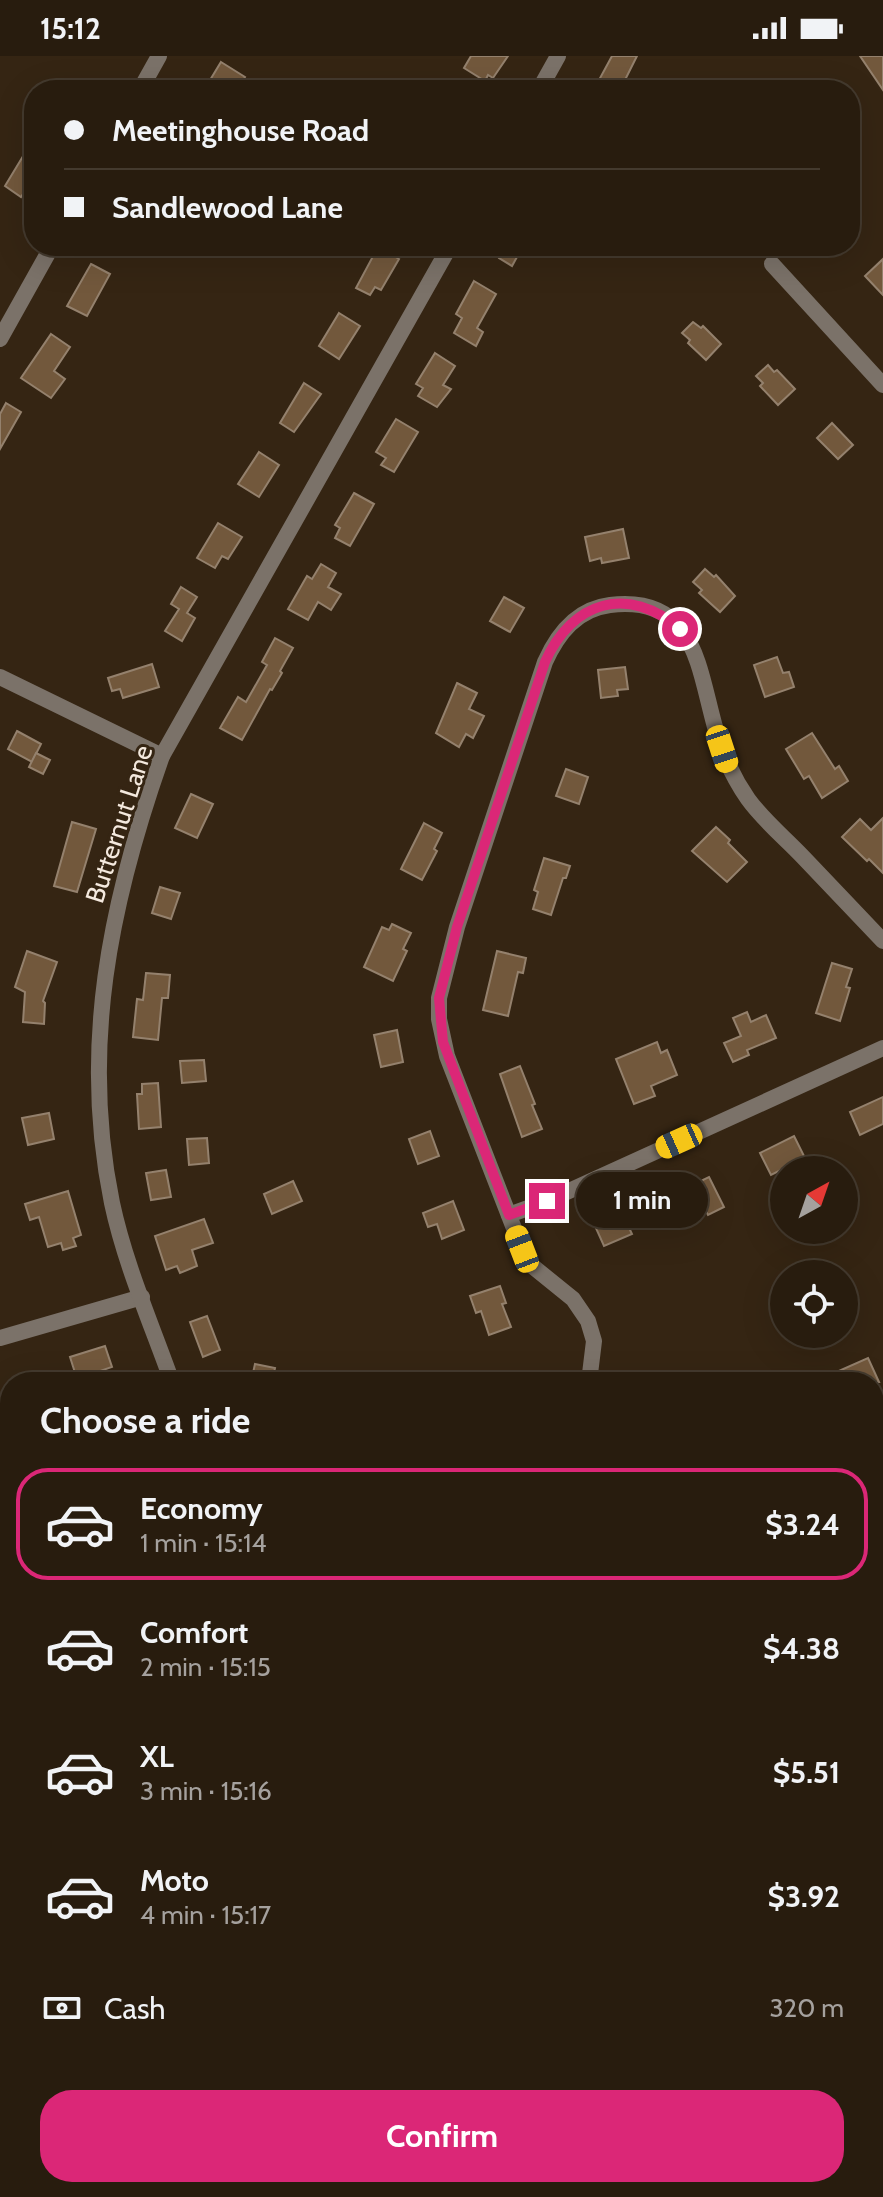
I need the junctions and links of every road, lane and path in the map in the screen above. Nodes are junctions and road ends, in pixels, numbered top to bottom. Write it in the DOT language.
graph roads {
  1 [pos="159,56"];
  2 [pos="558,56"];
  3 [pos="146,80"];
  4 [pos="545,80"];
  5 [pos="46,256"];
  6 [pos="444,256"];
  7 [pos="772,264"];
  8 [pos="0,339"];
  9 [pos="883,385"];
  10 [pos="0,677"];
  11 [pos="162,756"];
  12 [pos="883,941"];
  13 [pos="883,1048"];
  14 [pos="509,1215"];
  15 [pos="142,1297"];
  16 [pos="0,1338"];
  17 [pos="168,1372"];
  18 [pos="590,1372"];
  1 -- 3 [label="street"];
  2 -- 4 [label="street"];
  5 -- 8 [label="street"];
  6 -- 11 [label="street, Butternut Lane"];
  7 -- 9 [label="street"];
  10 -- 11 [label="street"];
  11 -- 15 [label="street, Butternut Lane"];
  12 -- 14 [label="street"];
  13 -- 14 [label="street"];
  14 -- 18 [label="street"];
  15 -- 16 [label="street"];
  15 -- 17 [label="street, Butternut Lane"];
}
